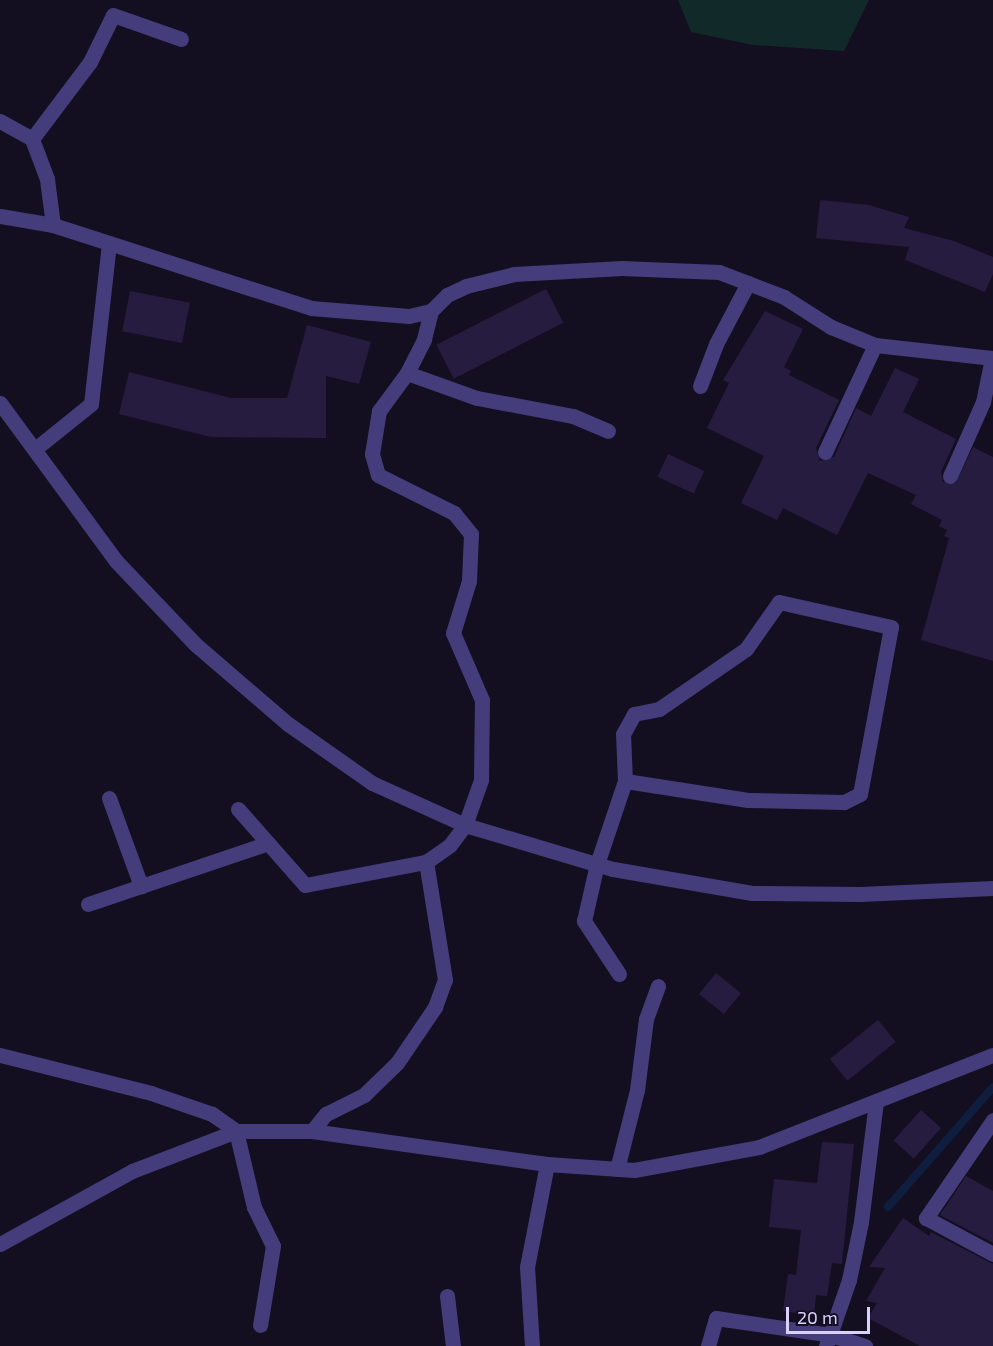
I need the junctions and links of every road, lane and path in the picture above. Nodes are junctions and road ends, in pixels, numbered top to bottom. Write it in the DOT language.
graph roads {
  1 [pos="181,39"];
  2 [pos="0,122"];
  3 [pos="32,139"];
  4 [pos="0,216"];
  5 [pos="53,225"];
  6 [pos="109,243"];
  7 [pos="748,284"];
  8 [pos="431,311"];
  9 [pos="875,345"];
  10 [pos="992,358"];
  11 [pos="407,373"];
  12 [pos="700,386"];
  13 [pos="0,402"];
  14 [pos="608,430"];
  15 [pos="35,449"];
  16 [pos="825,452"];
  17 [pos="950,476"];
  18 [pos="625,780"];
  19 [pos="109,798"];
  20 [pos="238,809"];
  21 [pos="465,825"];
  22 [pos="268,843"];
  23 [pos="426,862"];
  24 [pos="597,864"];
  25 [pos="141,886"];
  26 [pos="993,888"];
  27 [pos="88,904"];
  28 [pos="619,974"];
  29 [pos="658,986"];
  30 [pos="0,1055"];
  31 [pos="990,1056"];
  32 [pos="876,1101"];
  33 [pos="993,1121"];
  34 [pos="236,1131"];
  35 [pos="312,1131"];
  36 [pos="547,1164"];
  37 [pos="617,1169"];
  38 [pos="0,1244"];
  39 [pos="993,1254"];
  40 [pos="447,1296"];
  41 [pos="260,1325"];
  42 [pos="828,1341"];
  43 [pos="453,1346"];
  44 [pos="532,1346"];
  45 [pos="708,1346"];
  46 [pos="865,1346"];
  1 -- 3 [label="street"];
  2 -- 3 [label="street"];
  3 -- 5 [label="street"];
  4 -- 5 [label="street"];
  5 -- 6 [label="street"];
  6 -- 8 [label="street"];
  6 -- 15 [label="street"];
  7 -- 8 [label="street"];
  7 -- 9 [label="street"];
  7 -- 12 [label="street"];
  8 -- 11 [label="street"];
  9 -- 10 [label="street"];
  9 -- 16 [label="street"];
  10 -- 17 [label="street"];
  11 -- 14 [label="street"];
  11 -- 21 [label="street"];
  13 -- 15 [label="street"];
  15 -- 21 [label="street"];
  18 -- 18 [label="street"];
  18 -- 24 [label="street"];
  19 -- 25 [label="street"];
  20 -- 22 [label="street"];
  21 -- 23 [label="street"];
  21 -- 24 [label="street"];
  22 -- 23 [label="street"];
  22 -- 25 [label="street"];
  23 -- 35 [label="street"];
  24 -- 26 [label="street"];
  24 -- 28 [label="street"];
  25 -- 27 [label="street"];
  29 -- 37 [label="street"];
  30 -- 34 [label="street"];
  31 -- 32 [label="street"];
  32 -- 37 [label="street"];
  32 -- 42 [label="street"];
  33 -- 39 [label="street"];
  34 -- 35 [label="street"];
  34 -- 38 [label="street"];
  34 -- 41 [label="street"];
  35 -- 36 [label="street"];
  36 -- 37 [label="street"];
  36 -- 44 [label="street"];
  40 -- 43 [label="street"];
  42 -- 45 [label="street"];
  42 -- 46 [label="street"];
}
